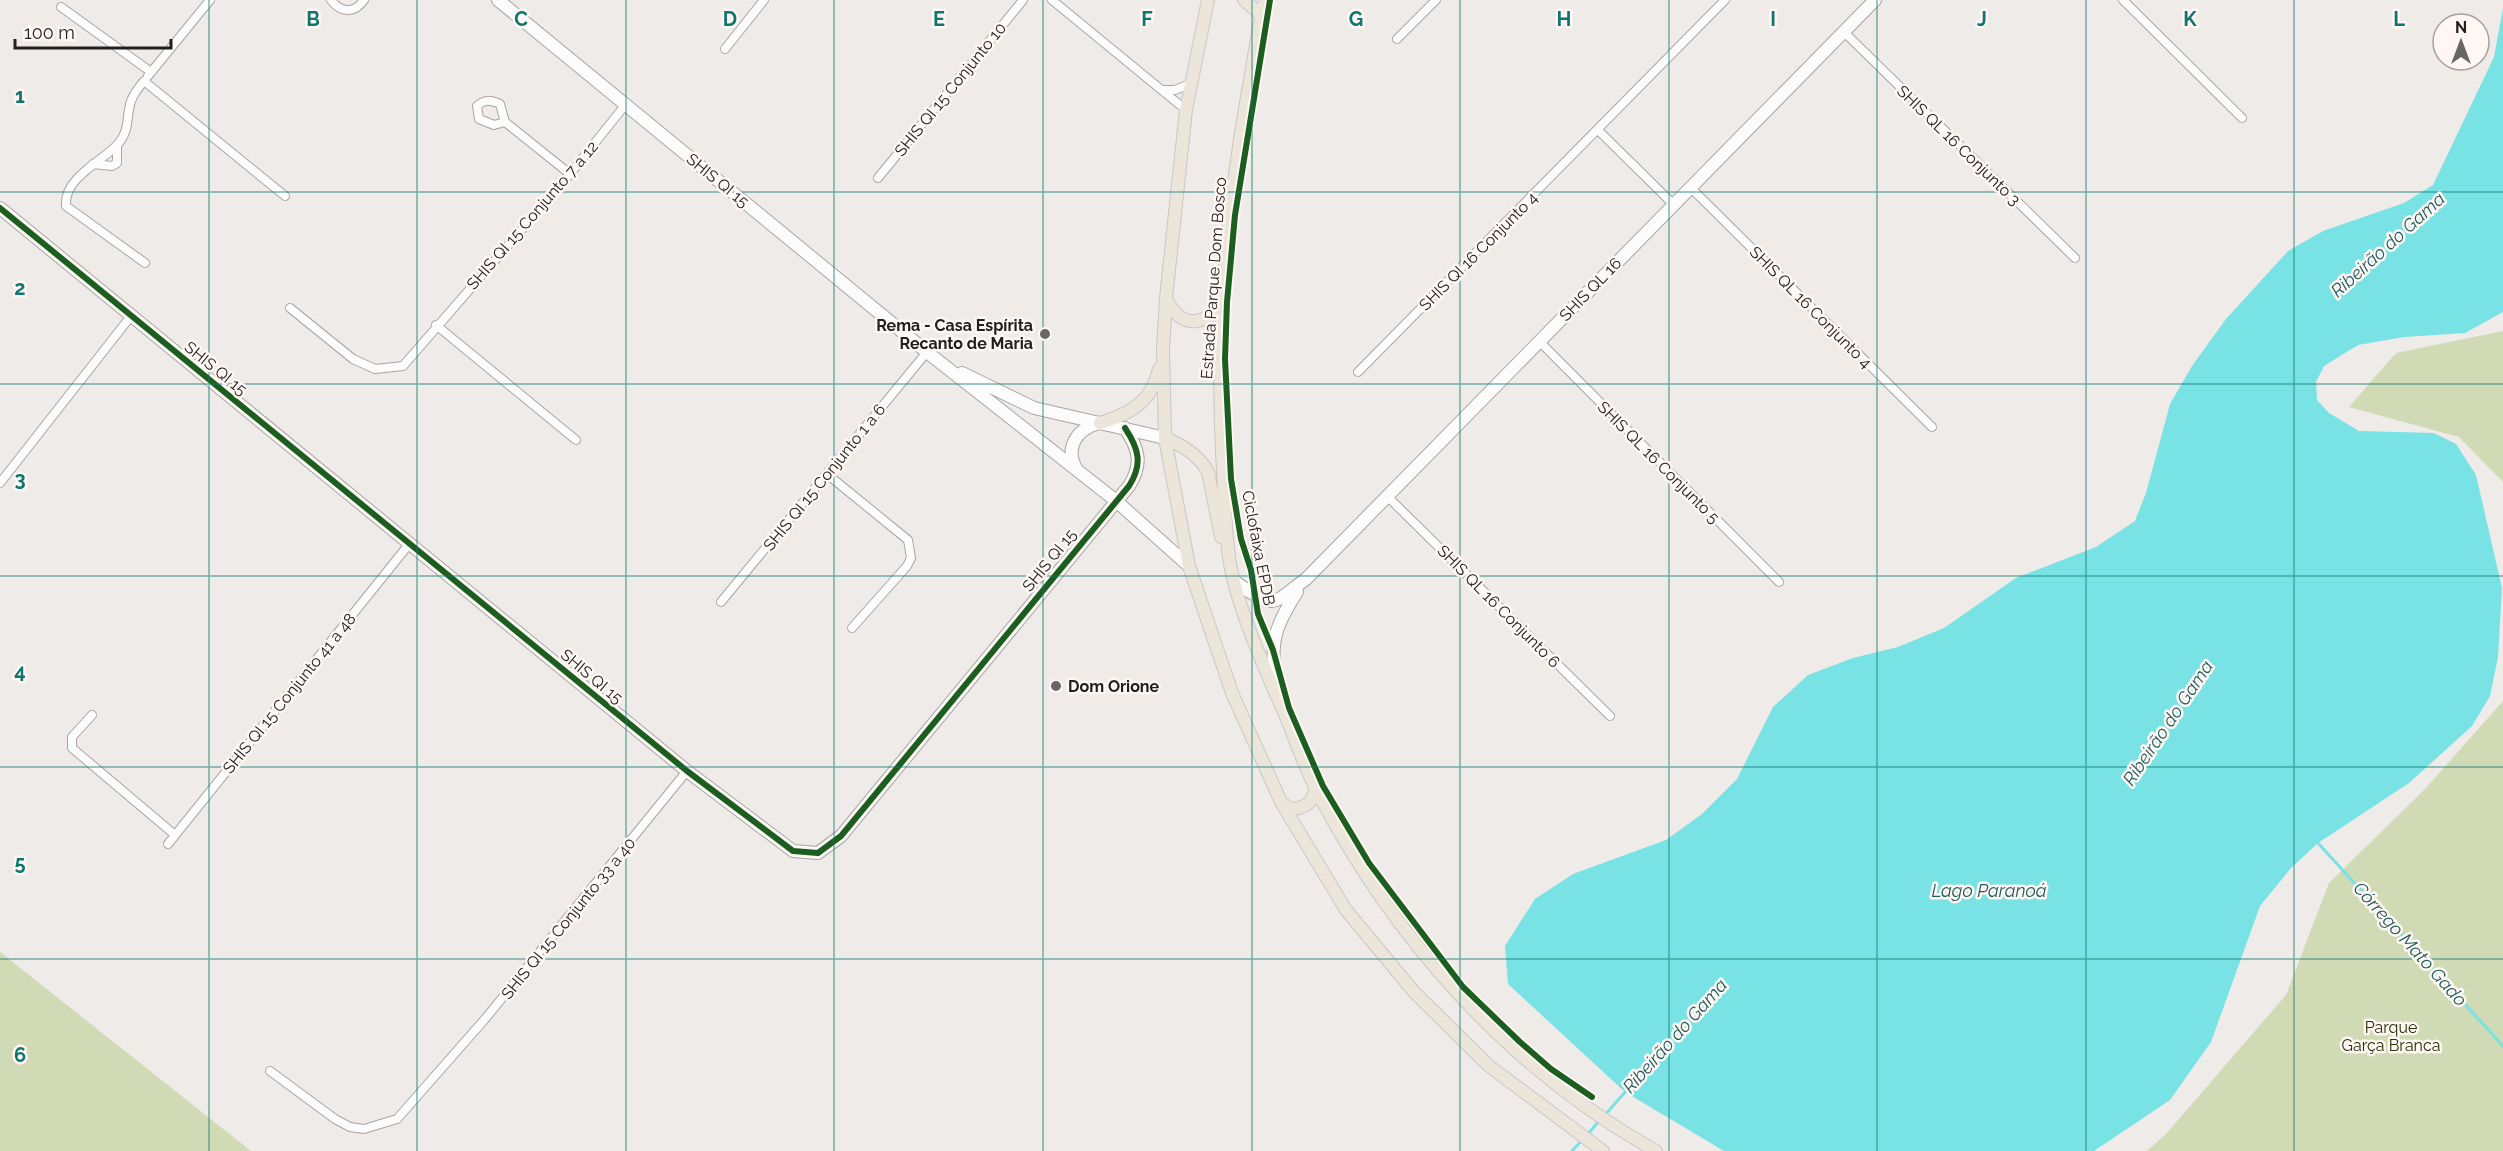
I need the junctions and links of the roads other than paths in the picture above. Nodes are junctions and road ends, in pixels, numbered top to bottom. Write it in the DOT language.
graph roads {
  1 [pos="210,0"];
  2 [pos="331,0"];
  3 [pos="364,0"];
  4 [pos="498,0"];
  5 [pos="764,0"];
  6 [pos="1023,0"];
  7 [pos="1052,0"];
  8 [pos="1244,0"];
  9 [pos="1265,0"];
  10 [pos="1436,0"];
  11 [pos="1725,0"];
  12 [pos="1875,0"];
  13 [pos="2123,0"];
  14 [pos="1208,1"];
  15 [pos="61,7"];
  16 [pos="1261,15"];
  17 [pos="1844,32"];
  18 [pos="1397,39"];
  19 [pos="725,49"];
  20 [pos="151,72"];
  21 [pos="144,81"];
  22 [pos="1192,83"];
  23 [pos="1162,90"];
  24 [pos="626,104"];
  25 [pos="1186,110"];
  26 [pos="2242,118"];
  27 [pos="505,122"];
  28 [pos="1598,130"];
  29 [pos="117,145"];
  30 [pos="93,164"];
  31 [pos="570,174"];
  32 [pos="878,178"];
  33 [pos="1690,187"];
  34 [pos="285,196"];
  35 [pos="1673,204"];
  36 [pos="0,208"];
  37 [pos="2075,258"];
  38 [pos="145,263"];
  39 [pos="1166,298"];
  40 [pos="290,308"];
  41 [pos="1221,309"];
  42 [pos="131,316"];
  43 [pos="436,325"];
  44 [pos="1539,341"];
  45 [pos="1163,350"];
  46 [pos="927,352"];
  47 [pos="938,361"];
  48 [pos="1358,372"];
  49 [pos="1100,423"];
  50 [pos="1932,427"];
  51 [pos="1125,428"];
  52 [pos="1165,438"];
  53 [pos="576,440"];
  54 [pos="1079,473"];
  55 [pos="827,474"];
  56 [pos="0,483"];
  57 [pos="1388,496"];
  58 [pos="1115,500"];
  59 [pos="410,543"];
  60 [pos="1229,561"];
  61 [pos="1189,566"];
  62 [pos="1306,579"];
  63 [pos="1779,582"];
  64 [pos="1237,584"];
  65 [pos="722,602"];
  66 [pos="852,628"];
  67 [pos="1275,692"];
  68 [pos="92,715"];
  69 [pos="1610,716"];
  70 [pos="687,771"];
  71 [pos="1316,788"];
  72 [pos="1281,802"];
  73 [pos="175,835"];
  74 [pos="168,844"];
  75 [pos="270,1071"];
  76 [pos="1603,1151"];
  77 [pos="1656,1151"];
  1 -- 20 [label="street"];
  2 -- 3 [label="street"];
  4 -- 24 [label="street, SHIS QI 15"];
  5 -- 19 [label="street"];
  6 -- 32 [label="street, SHIS QI 15 Conjunto 10"];
  7 -- 23 [label="street"];
  8 -- 16 [label="main road"];
  9 -- 16 [label="main road, Estrada Parque Dom Bosco"];
  10 -- 18 [label="street"];
  11 -- 28 [label="street, SHIS QI 16 Conjunto 4"];
  12 -- 17 [label="street, SHIS QL 16"];
  13 -- 26 [label="street"];
  14 -- 22 [label="main road"];
  15 -- 20 [label="street"];
  16 -- 41 [label="main road, Estrada Parque Dom Bosco"];
  17 -- 33 [label="street, SHIS QL 16"];
  17 -- 37 [label="street, SHIS QL 16 Conjunto 3"];
  20 -- 21 [label="street"];
  21 -- 29 [label="street"];
  21 -- 34 [label="street"];
  22 -- 23 [label="street"];
  22 -- 25 [label="main road"];
  23 -- 25 [label="street"];
  24 -- 31 [label="street, SHIS QI 15 Conjunto 7 a 12"];
  24 -- 46 [label="street, SHIS QI 15"];
  25 -- 39 [label="main road"];
  27 -- 31 [label="street"];
  28 -- 35 [label="street"];
  28 -- 48 [label="street, SHIS QI 16 Conjunto 4"];
  29 -- 30 [label="street"];
  29 -- 30 [label="street"];
  30 -- 38 [label="street"];
  31 -- 43 [label="street, SHIS QI 15 Conjunto 7 a 12"];
  33 -- 35 [label="street, SHIS QL 16"];
  33 -- 50 [label="street, SHIS QL 16 Conjunto 4"];
  35 -- 44 [label="street, SHIS QL 16"];
  36 -- 42 [label="street, SHIS QI 15"];
  39 -- 41 [label="main road"];
  39 -- 45 [label="main road"];
  40 -- 43 [label="street, SHIS QI 15 Conjunto 7 a 12"];
  41 -- 60 [label="main road, Estrada Parque Dom Bosco"];
  42 -- 56 [label="street"];
  42 -- 59 [label="street, SHIS QI 15"];
  43 -- 53 [label="street"];
  44 -- 57 [label="street, SHIS QL 16"];
  44 -- 63 [label="street, SHIS QL 16 Conjunto 5"];
  45 -- 49 [label="main road"];
  45 -- 52 [label="main road"];
  46 -- 47 [label="street, SHIS QI 15"];
  46 -- 55 [label="street, SHIS QI 15 Conjunto 1 a 6"];
  47 -- 49 [label="street, SHIS QI 15"];
  47 -- 54 [label="street, SHIS QI 15"];
  49 -- 51 [label="street, SHIS QI 15"];
  49 -- 54 [label="street"];
  51 -- 52 [label="street, SHIS QI 15"];
  51 -- 58 [label="street"];
  52 -- 60 [label="main road"];
  52 -- 61 [label="main road"];
  54 -- 58 [label="street, SHIS QI 15"];
  55 -- 65 [label="street, SHIS QI 15 Conjunto 1 a 6"];
  55 -- 66 [label="street"];
  57 -- 62 [label="street, SHIS QL 16"];
  57 -- 69 [label="street, SHIS QL 16 Conjunto 6"];
  58 -- 61 [label="street, SHIS QI 15"];
  58 -- 70 [label="street, SHIS QI 15"];
  59 -- 70 [label="street, SHIS QI 15"];
  59 -- 73 [label="street, SHIS QI 15 Conjunto 41 a 48"];
  60 -- 64 [label="main road, Estrada Parque Dom Bosco"];
  61 -- 72 [label="main road"];
  62 -- 64 [label="street, SHIS QL 16"];
  62 -- 67 [label="street, SHIS QL 16"];
  64 -- 67 [label="main road, Estrada Parque Dom Bosco"];
  67 -- 71 [label="main road, Estrada Parque Dom Bosco"];
  68 -- 73 [label="street"];
  70 -- 75 [label="street, SHIS QI 15 Conjunto 33 a 40"];
  71 -- 72 [label="main road"];
  71 -- 77 [label="main road, Estrada Parque Dom Bosco"];
  72 -- 76 [label="main road"];
  73 -- 74 [label="street, SHIS QI 15 Conjunto 41 a 48"];
}
